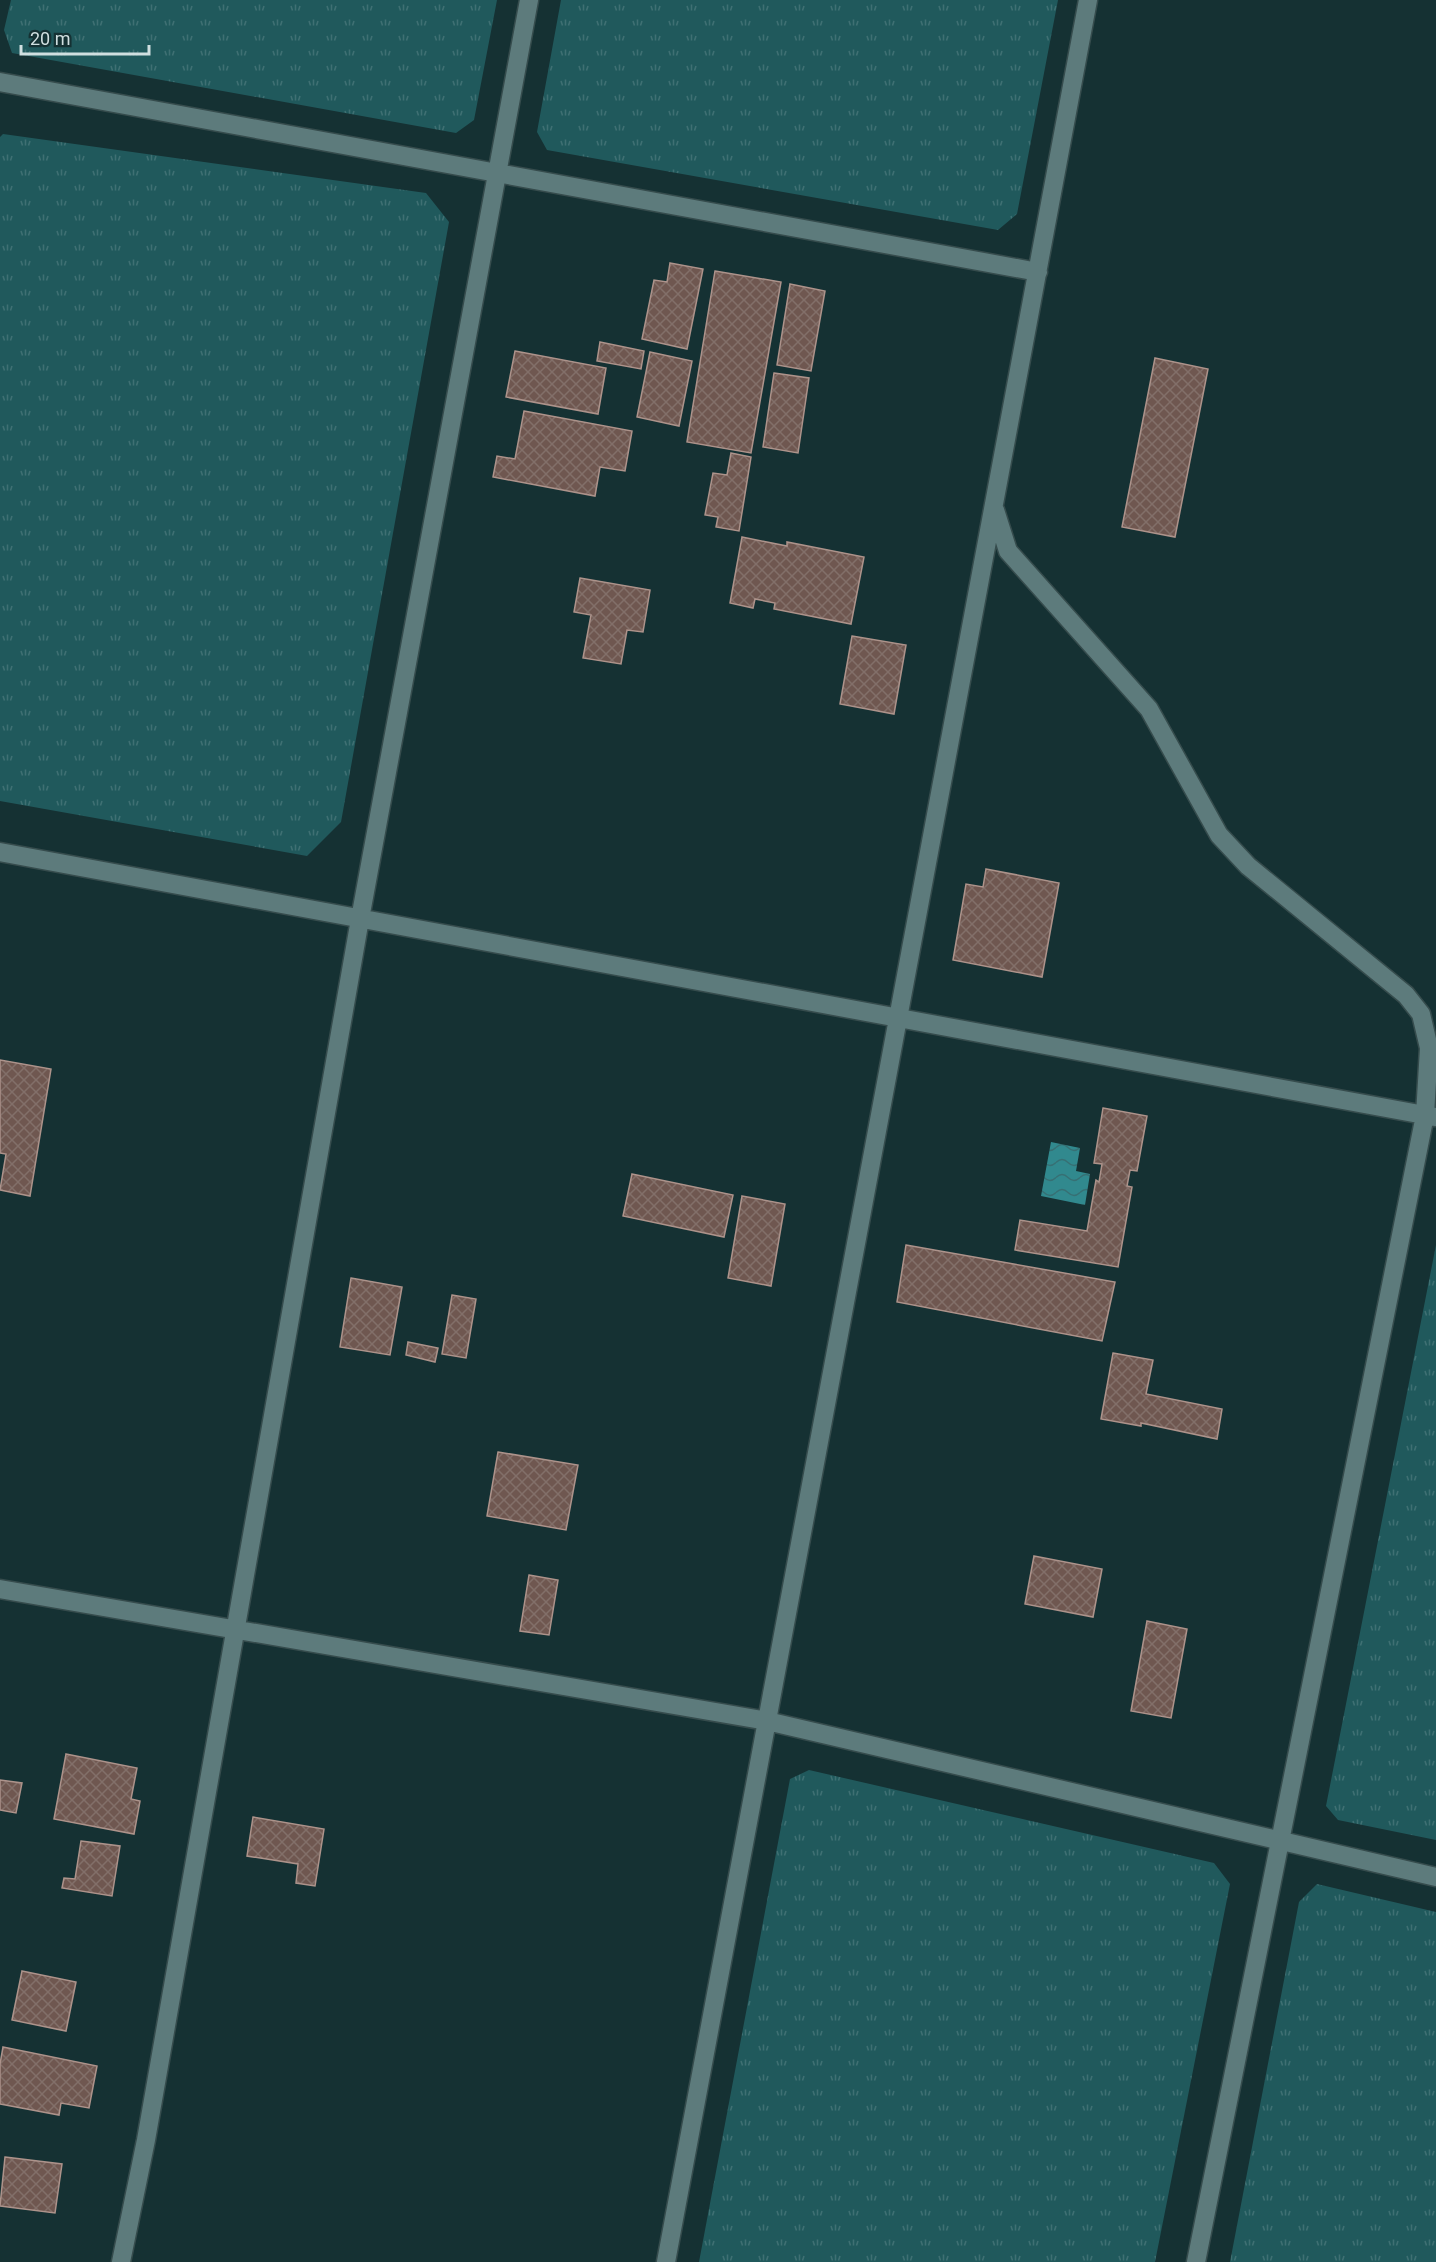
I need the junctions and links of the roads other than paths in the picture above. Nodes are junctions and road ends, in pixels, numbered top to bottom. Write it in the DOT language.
graph roads {
  1 [pos="529,0"];
  2 [pos="1088,0"];
  3 [pos="0,82"];
  4 [pos="497,173"];
  5 [pos="1038,272"];
  6 [pos="993,505"];
  7 [pos="0,852"];
  8 [pos="360,919"];
  9 [pos="898,1018"];
  10 [pos="1430,1116"];
  11 [pos="0,1589"];
  12 [pos="235,1630"];
  13 [pos="767,1721"];
  14 [pos="1280,1840"];
  15 [pos="1436,1877"];
  16 [pos="121,2262"];
  17 [pos="666,2262"];
  18 [pos="1196,2262"];
  1 -- 4 [label="street"];
  2 -- 5 [label="street"];
  3 -- 4 [label="street"];
  4 -- 5 [label="street"];
  4 -- 8 [label="street"];
  5 -- 6 [label="street"];
  6 -- 9 [label="street"];
  6 -- 10 [label="street"];
  7 -- 8 [label="street"];
  8 -- 9 [label="street"];
  8 -- 12 [label="street"];
  9 -- 10 [label="street"];
  9 -- 13 [label="street"];
  10 -- 14 [label="street"];
  11 -- 12 [label="street"];
  12 -- 13 [label="street"];
  12 -- 16 [label="street"];
  13 -- 14 [label="street"];
  13 -- 17 [label="street"];
  14 -- 15 [label="street"];
  14 -- 18 [label="street"];
}
